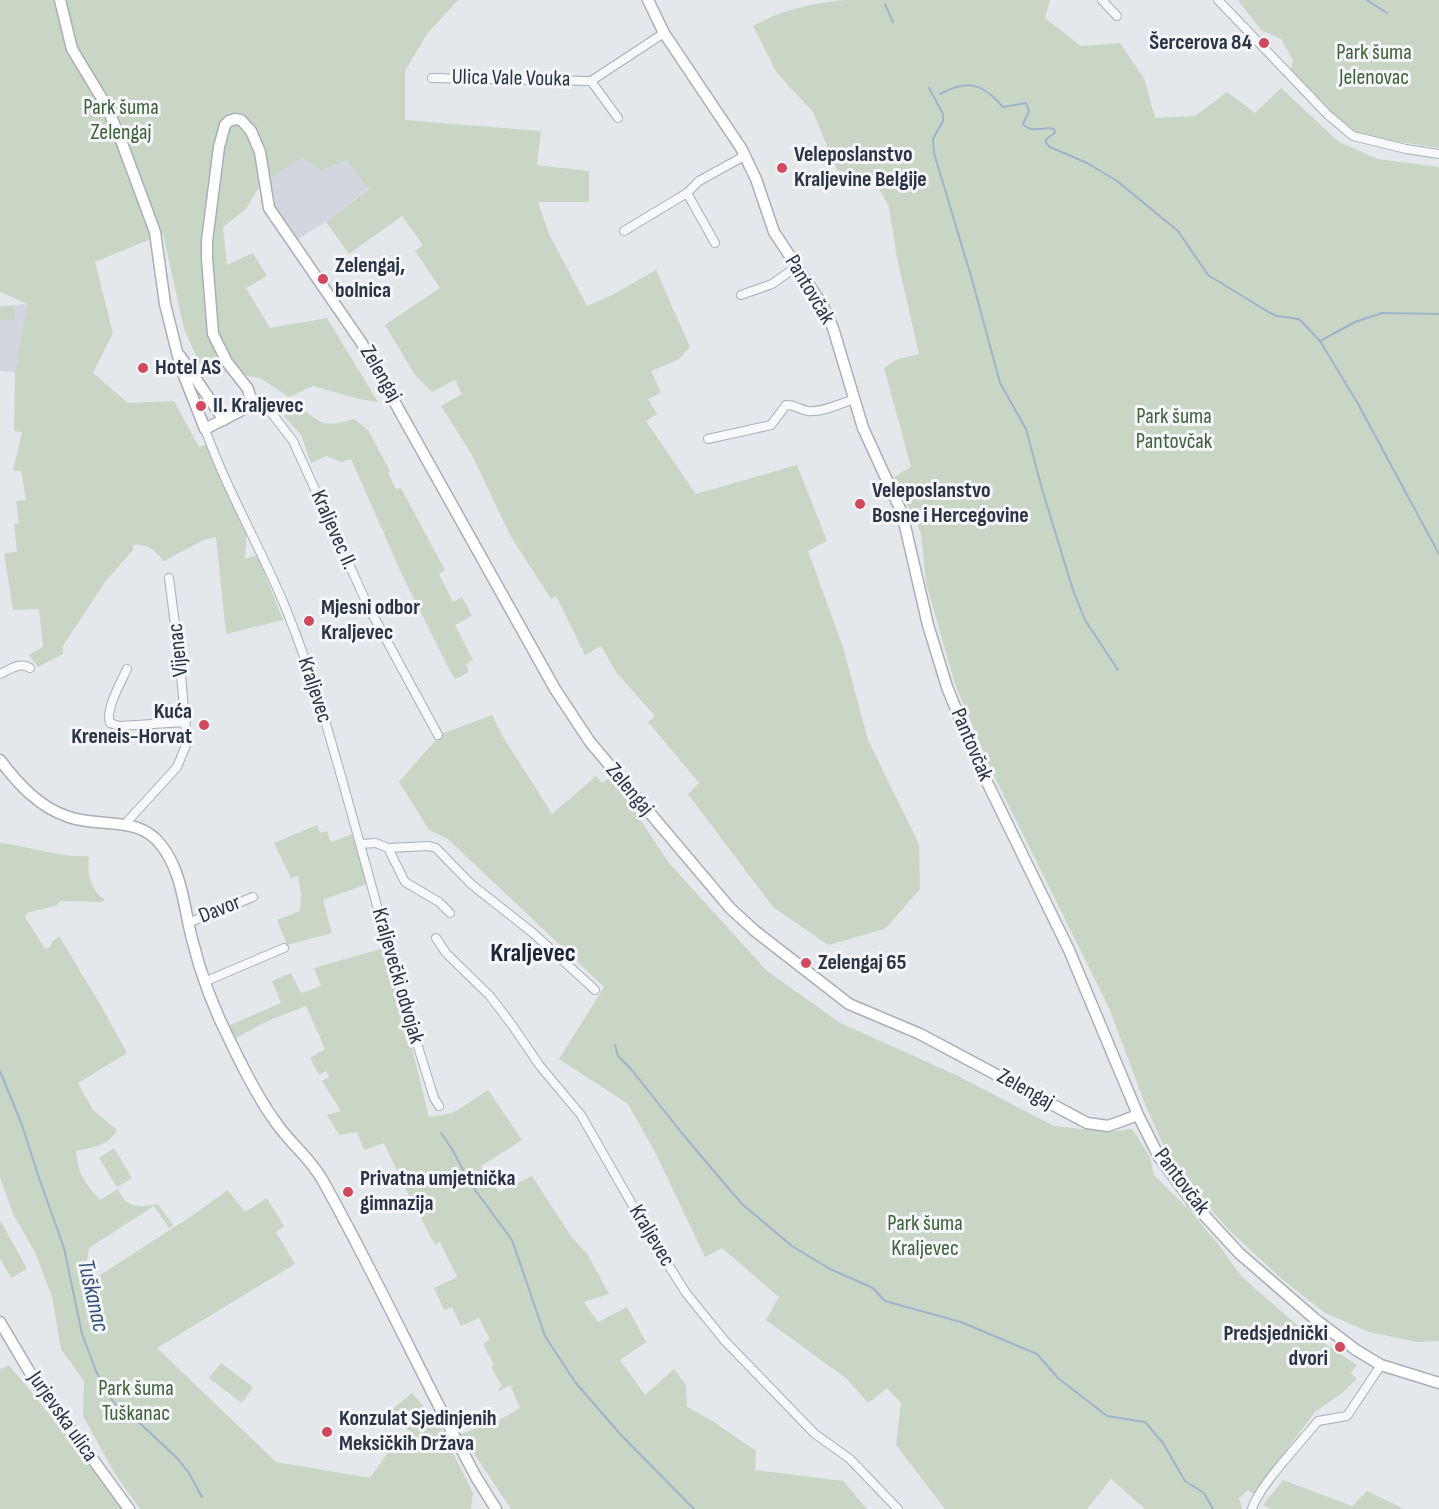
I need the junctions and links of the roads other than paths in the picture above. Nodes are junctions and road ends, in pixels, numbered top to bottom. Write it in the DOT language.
graph roads {
  1 [pos="60,0"];
  2 [pos="648,0"];
  3 [pos="1102,0"];
  4 [pos="1218,0"];
  5 [pos="1117,16"];
  6 [pos="664,33"];
  7 [pos="432,78"];
  8 [pos="591,81"];
  9 [pos="618,118"];
  10 [pos="1439,154"];
  11 [pos="746,155"];
  12 [pos="687,193"];
  13 [pos="624,231"];
  14 [pos="715,243"];
  15 [pos="796,267"];
  16 [pos="741,295"];
  17 [pos="177,352"];
  18 [pos="251,397"];
  19 [pos="855,399"];
  20 [pos="224,420"];
  21 [pos="205,429"];
  22 [pos="708,439"];
  23 [pos="169,578"];
  24 [pos="30,668"];
  25 [pos="127,669"];
  26 [pos="0,674"];
  27 [pos="186,722"];
  28 [pos="438,735"];
  29 [pos="0,760"];
  30 [pos="126,824"];
  31 [pos="360,844"];
  32 [pos="388,848"];
  33 [pos="253,897"];
  34 [pos="450,913"];
  35 [pos="188,923"];
  36 [pos="436,938"];
  37 [pos="284,948"];
  38 [pos="204,982"];
  39 [pos="595,990"];
  40 [pos="439,1106"];
  41 [pos="1138,1115"];
  42 [pos="0,1322"];
  43 [pos="1381,1365"];
  44 [pos="1439,1383"];
  45 [pos="493,1508"];
  46 [pos="129,1509"];
  47 [pos="898,1509"];
  48 [pos="1252,1509"];
  1 -- 17 [label="street"];
  2 -- 6 [label="street, Pantovčak"];
  3 -- 5 [label="street"];
  4 -- 10 [label="street"];
  6 -- 8 [label="street, Ulica Vale Vouka"];
  6 -- 11 [label="street, Pantovčak"];
  7 -- 8 [label="street, Ulica Vale Vouka"];
  8 -- 9 [label="street, Ulica Vale Vouka"];
  11 -- 12 [label="street"];
  11 -- 15 [label="street, Pantovčak"];
  12 -- 13 [label="street"];
  12 -- 14 [label="street"];
  15 -- 16 [label="street"];
  15 -- 19 [label="street, Pantovčak"];
  17 -- 20 [label="street"];
  17 -- 21 [label="street"];
  18 -- 20 [label="street"];
  18 -- 28 [label="street, Kraljevec II."];
  18 -- 41 [label="street, Zelengaj"];
  19 -- 22 [label="street"];
  19 -- 41 [label="street, Pantovčak"];
  20 -- 21 [label="street"];
  21 -- 31 [label="street, Kraljevec"];
  23 -- 27 [label="street, Vijenac"];
  24 -- 26 [label="street"];
  25 -- 27 [label="street"];
  27 -- 30 [label="street, Vijenac"];
  29 -- 30 [label="street"];
  30 -- 35 [label="street"];
  31 -- 32 [label="street"];
  31 -- 40 [label="street, Kraljevečki odvojak"];
  32 -- 34 [label="street"];
  32 -- 39 [label="street"];
  33 -- 35 [label="street, Davor"];
  35 -- 38 [label="street"];
  36 -- 47 [label="street, Kraljevec"];
  37 -- 38 [label="street"];
  38 -- 45 [label="street"];
  41 -- 43 [label="street, Pantovčak"];
  42 -- 46 [label="street, Jurjevska ulica"];
  43 -- 44 [label="street, Pantovčak"];
  43 -- 48 [label="street"];
}
